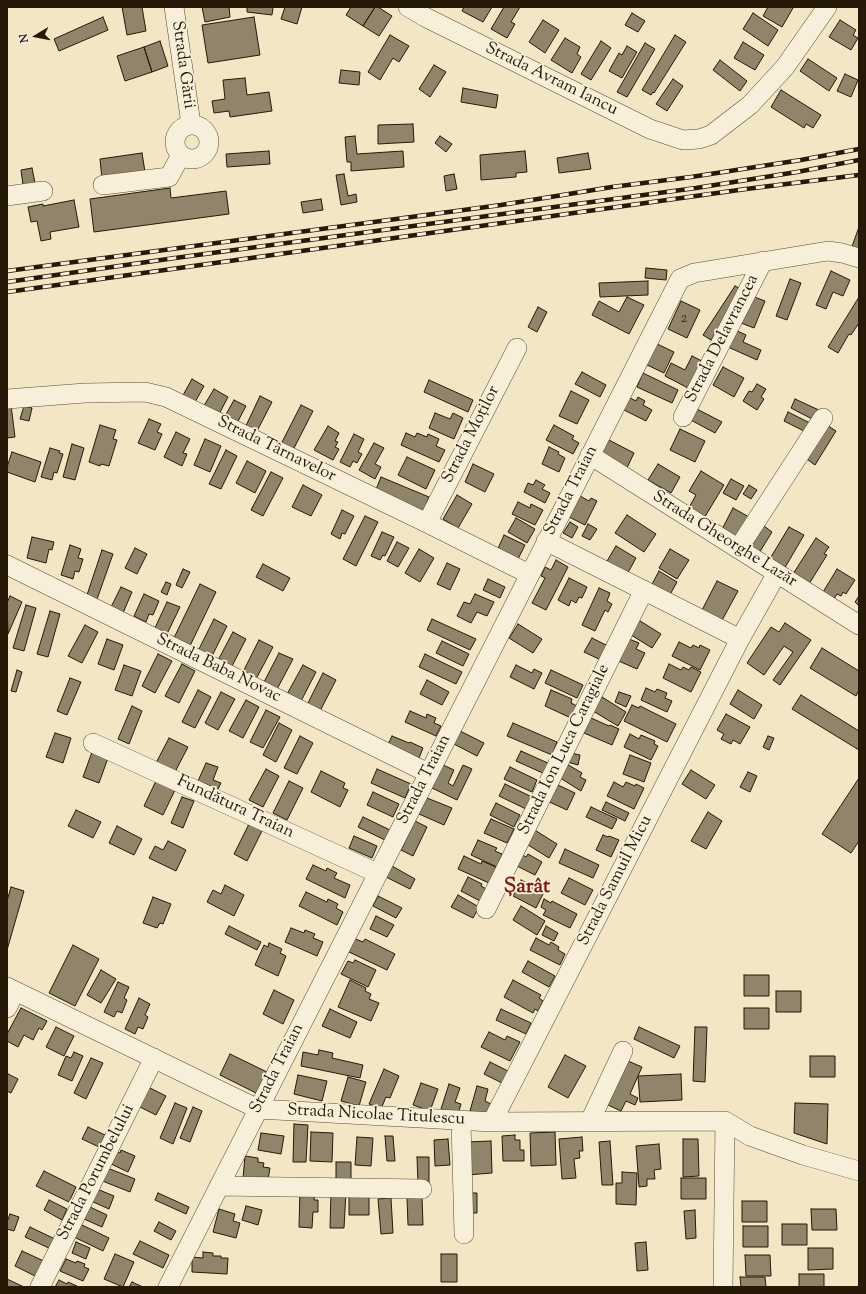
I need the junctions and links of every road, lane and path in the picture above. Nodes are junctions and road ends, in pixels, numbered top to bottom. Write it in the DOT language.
graph roads {
  1 [pos="174,7"];
  2 [pos="408,7"];
  3 [pos="827,7"];
  4 [pos="191,124"];
  5 [pos="180,155"];
  6 [pos="103,185"];
  7 [pos="43,191"];
  8 [pos="7,196"];
  9 [pos="859,258"];
  10 [pos="764,261"];
  11 [pos="517,348"];
  12 [pos="7,399"];
  13 [pos="683,417"];
  14 [pos="823,418"];
  15 [pos="590,455"];
  16 [pos="427,523"];
  17 [pos="546,541"];
  18 [pos="738,549"];
  19 [pos="7,565"];
  20 [pos="777,573"];
  21 [pos="529,574"];
  22 [pos="644,590"];
  23 [pos="859,625"];
  24 [pos="740,639"];
  25 [pos="93,743"];
  26 [pos="428,773"];
  27 [pos="378,873"];
  28 [pos="486,909"];
  29 [pos="11,989"];
  30 [pos="7,1008"];
  31 [pos="623,1051"];
  32 [pos="154,1058"];
  33 [pos="258,1109"];
  34 [pos="461,1121"];
  35 [pos="590,1121"];
  36 [pos="725,1121"];
  37 [pos="492,1122"];
  38 [pos="859,1171"];
  39 [pos="219,1186"];
  40 [pos="422,1190"];
  41 [pos="464,1234"];
  42 [pos="40,1287"];
  43 [pos="168,1287"];
  44 [pos="723,1287"];
  1 -- 4 [label="street, Strada Gării"];
  2 -- 3 [label="street, Strada Avram Iancu"];
  4 -- 5 [label="street"];
  4 -- 5 [label="street"];
  5 -- 6 [label="street"];
  7 -- 8 [label="street"];
  9 -- 10 [label="street"];
  10 -- 13 [label="street, Strada Delavrancea"];
  10 -- 15 [label="street, Strada Traian"];
  11 -- 16 [label="street, Strada Moților"];
  12 -- 16 [label="street, Strada Târnavelor"];
  14 -- 18 [label="street"];
  15 -- 17 [label="street, Strada Traian"];
  15 -- 18 [label="street, Strada Gheorghe Lazăr"];
  16 -- 21 [label="street, Strada Târnavelor"];
  17 -- 21 [label="street, Strada Traian"];
  17 -- 22 [label="street"];
  18 -- 20 [label="street, Strada Gheorghe Lazăr"];
  19 -- 26 [label="street, Strada Baba Novac"];
  20 -- 23 [label="street, Strada Gheorghe Lazăr"];
  20 -- 24 [label="street, Strada Samuil Micu"];
  21 -- 26 [label="street, Strada Traian"];
  22 -- 24 [label="street"];
  22 -- 28 [label="street, Strada Ion Luca Caragiale"];
  24 -- 37 [label="street, Strada Samuil Micu"];
  25 -- 27 [label="street, Fundătura Traian"];
  26 -- 27 [label="street, Strada Traian"];
  27 -- 33 [label="street, Strada Traian"];
  29 -- 30 [label="street"];
  29 -- 32 [label="street, Strada Nicolae Titulescu"];
  31 -- 35 [label="street"];
  32 -- 33 [label="street, Strada Nicolae Titulescu"];
  32 -- 42 [label="street, Strada Porumbelului"];
  33 -- 34 [label="street, Strada Nicolae Titulescu"];
  33 -- 39 [label="street, Strada Traian"];
  34 -- 37 [label="street, Strada Nicolae Titulescu"];
  34 -- 41 [label="street"];
  35 -- 36 [label="street, Strada Nicolae Titulescu"];
  35 -- 37 [label="street, Strada Nicolae Titulescu"];
  36 -- 38 [label="street"];
  36 -- 44 [label="street"];
  39 -- 40 [label="street"];
  39 -- 43 [label="street, Strada Traian"];
}
